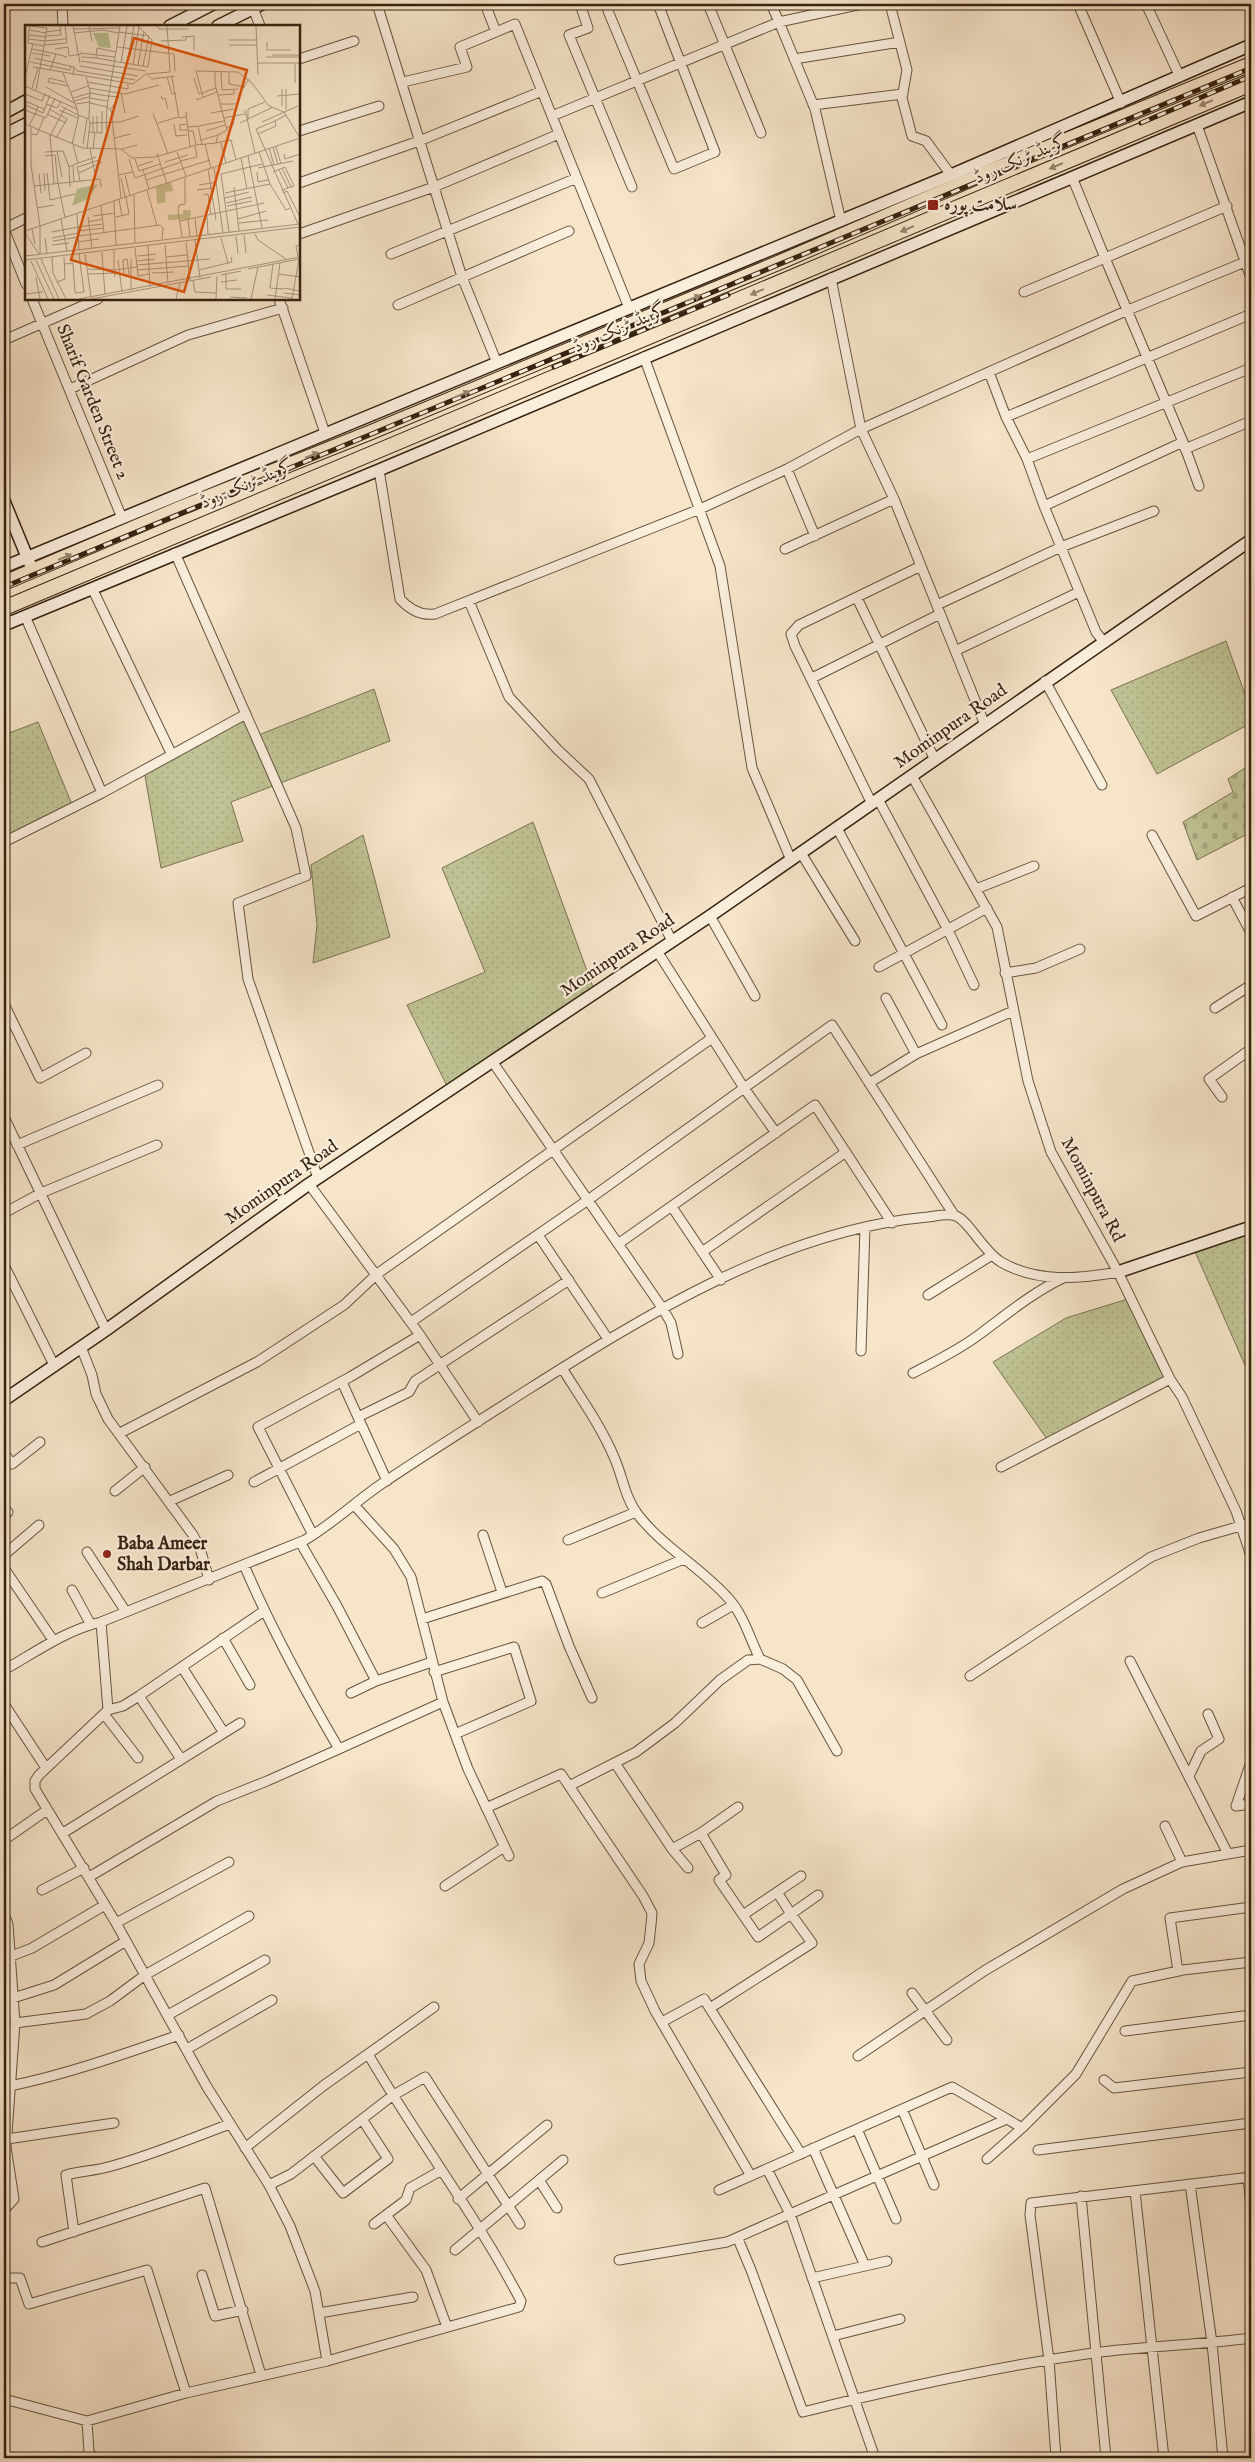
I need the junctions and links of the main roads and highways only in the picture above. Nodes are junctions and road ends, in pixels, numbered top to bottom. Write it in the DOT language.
graph roads {
  1 [pos="1247,66"];
  2 [pos="1251,84"];
  3 [pos="180,501"];
  4 [pos="192,529"];
  5 [pos="4,583"];
  6 [pos="4,608"];
  1 -- 2 [label="main road"];
  3 -- 1 [label="main road, گرینڈ ٹرنک روڈ, one-way"];
  2 -- 4 [label="main road, گرینڈ ٹرنک روڈ, one-way"];
  3 -- 4 [label="main road"];
  5 -- 3 [label="main road, گرینڈ ٹرنک روڈ, one-way"];
  4 -- 6 [label="main road, گرینڈ ٹرنک روڈ"];
}
